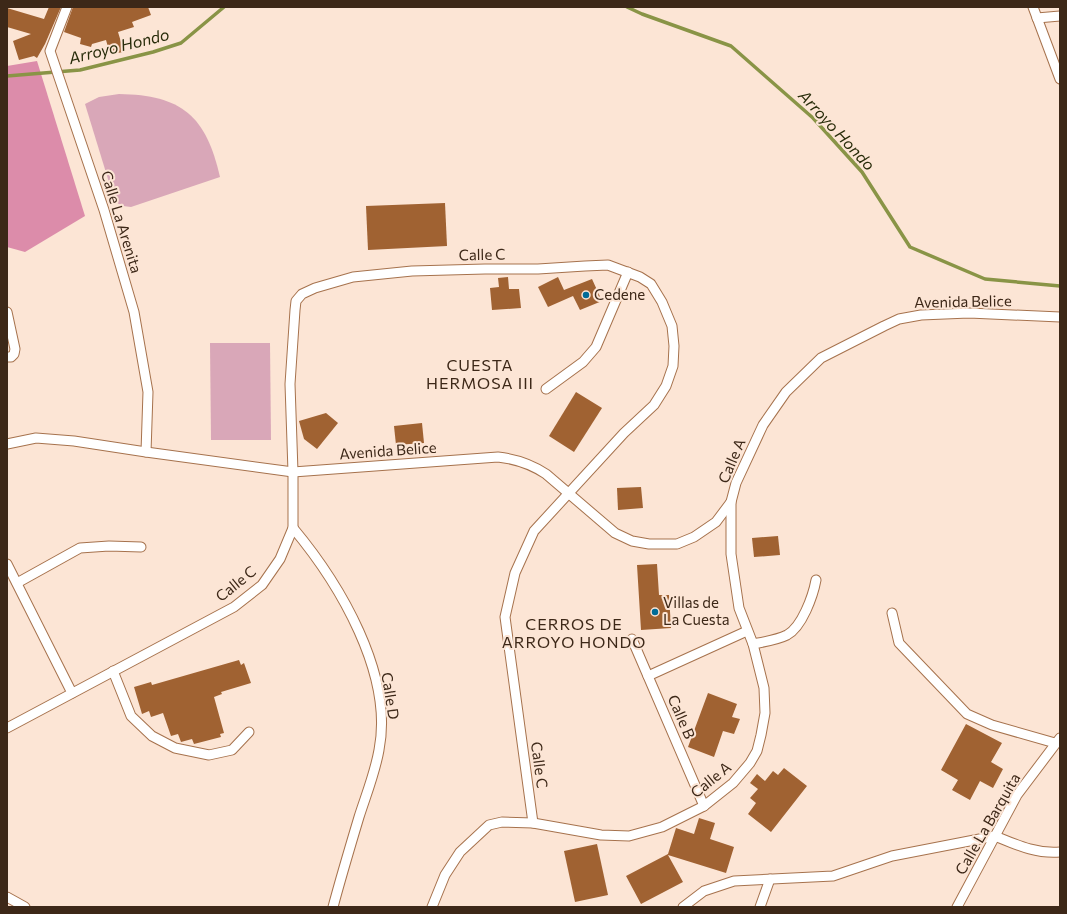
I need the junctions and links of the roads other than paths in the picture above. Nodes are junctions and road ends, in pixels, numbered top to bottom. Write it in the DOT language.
graph roads {
  1 [pos="67,7"];
  2 [pos="1033,7"];
  3 [pos="1060,16"];
  4 [pos="1037,18"];
  5 [pos="1060,79"];
  6 [pos="628,272"];
  7 [pos="7,312"];
  8 [pos="1060,317"];
  9 [pos="11,356"];
  10 [pos="546,389"];
  11 [pos="763,424"];
  12 [pos="7,444"];
  13 [pos="146,452"];
  14 [pos="293,472"];
  15 [pos="568,494"];
  16 [pos="731,502"];
  17 [pos="293,528"];
  18 [pos="140,547"];
  19 [pos="7,564"];
  20 [pos="816,580"];
  21 [pos="17,583"];
  22 [pos="892,613"];
  23 [pos="747,632"];
  24 [pos="632,639"];
  25 [pos="753,644"];
  26 [pos="113,671"];
  27 [pos="648,676"];
  28 [pos="72,693"];
  29 [pos="7,728"];
  30 [pos="249,732"];
  31 [pos="1058,740"];
  32 [pos="704,806"];
  33 [pos="533,823"];
  34 [pos="995,836"];
  35 [pos="1060,852"];
  36 [pos="770,879"];
  37 [pos="7,897"];
  38 [pos="25,907"];
  39 [pos="333,907"];
  40 [pos="432,907"];
  41 [pos="683,907"];
  42 [pos="760,907"];
  43 [pos="957,907"];
  1 -- 13 [label="street, Calle La Arenita"];
  2 -- 4 [label="street"];
  3 -- 4 [label="street"];
  4 -- 5 [label="street"];
  6 -- 10 [label="street"];
  6 -- 14 [label="street, Calle C"];
  6 -- 15 [label="street, Calle C"];
  7 -- 9 [label="street"];
  8 -- 11 [label="street, Avenida Belice"];
  11 -- 16 [label="street, Calle A"];
  12 -- 13 [label="street, Avenida Belice"];
  13 -- 14 [label="street, Avenida Belice"];
  14 -- 15 [label="street, Avenida Belice"];
  14 -- 17 [label="street, Calle C"];
  15 -- 16 [label="street, Avenida Belice"];
  15 -- 33 [label="street, Calle C"];
  16 -- 23 [label="street, Calle A"];
  17 -- 26 [label="street, Calle C"];
  17 -- 39 [label="street, Calle D"];
  18 -- 21 [label="street"];
  19 -- 21 [label="street"];
  20 -- 25 [label="street"];
  21 -- 28 [label="street"];
  22 -- 31 [label="street"];
  23 -- 25 [label="street, Calle A"];
  23 -- 27 [label="street"];
  24 -- 27 [label="street, Calle B"];
  25 -- 32 [label="street, Calle A"];
  26 -- 28 [label="street, Calle C"];
  26 -- 30 [label="street"];
  27 -- 32 [label="street, Calle B"];
  28 -- 29 [label="street, Calle C"];
  31 -- 34 [label="street, Calle La Barquita"];
  32 -- 33 [label="street, Calle A"];
  33 -- 40 [label="street, Calle A"];
  34 -- 35 [label="street"];
  34 -- 36 [label="street"];
  34 -- 43 [label="street, Calle La Barquita"];
  36 -- 41 [label="street"];
  36 -- 42 [label="street"];
  37 -- 38 [label="street"];
}
